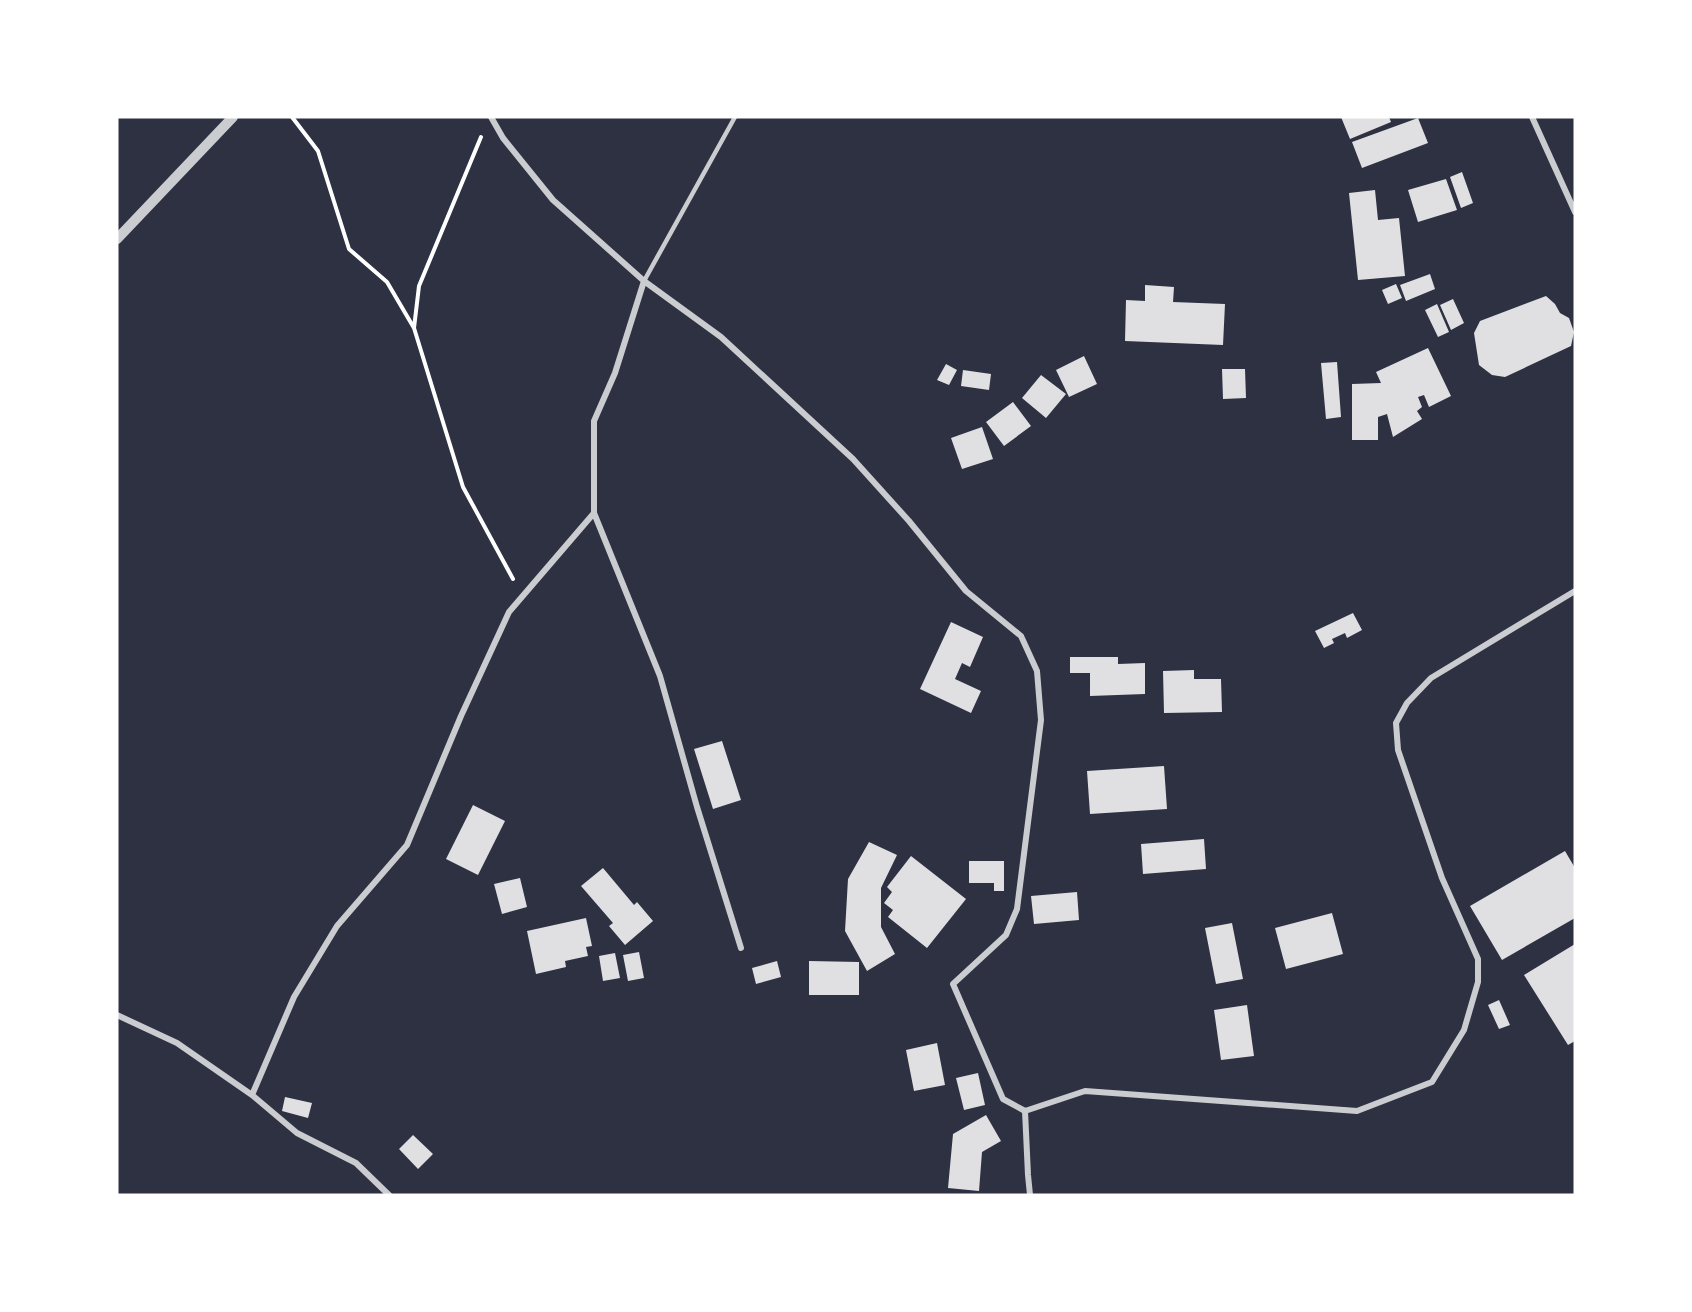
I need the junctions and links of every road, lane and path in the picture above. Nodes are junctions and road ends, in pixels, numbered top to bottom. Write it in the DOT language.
graph roads {
  1 [pos="233,117"];
  2 [pos="292,117"];
  3 [pos="491,117"];
  4 [pos="735,117"];
  5 [pos="1532,117"];
  6 [pos="485,127"];
  7 [pos="1575,212"];
  8 [pos="117,239"];
  9 [pos="644,281"];
  10 [pos="414,328"];
  11 [pos="594,513"];
  12 [pos="1575,591"];
  13 [pos="522,596"];
  14 [pos="741,948"];
  15 [pos="117,1015"];
  16 [pos="252,1095"];
  17 [pos="1025,1111"];
  18 [pos="389,1195"];
  19 [pos="1030,1195"];
  1 -- 8 [label="street"];
  2 -- 10 [label="path"];
  3 -- 9 [label="street"];
  4 -- 9 [label="lane"];
  5 -- 7 [label="street"];
  6 -- 10 [label="path"];
  9 -- 11 [label="street"];
  9 -- 17 [label="street"];
  10 -- 13 [label="path"];
  11 -- 13 [label="street"];
  11 -- 14 [label="street"];
  12 -- 17 [label="street"];
  13 -- 16 [label="street"];
  15 -- 16 [label="street"];
  16 -- 18 [label="street"];
  17 -- 19 [label="street"];
}
